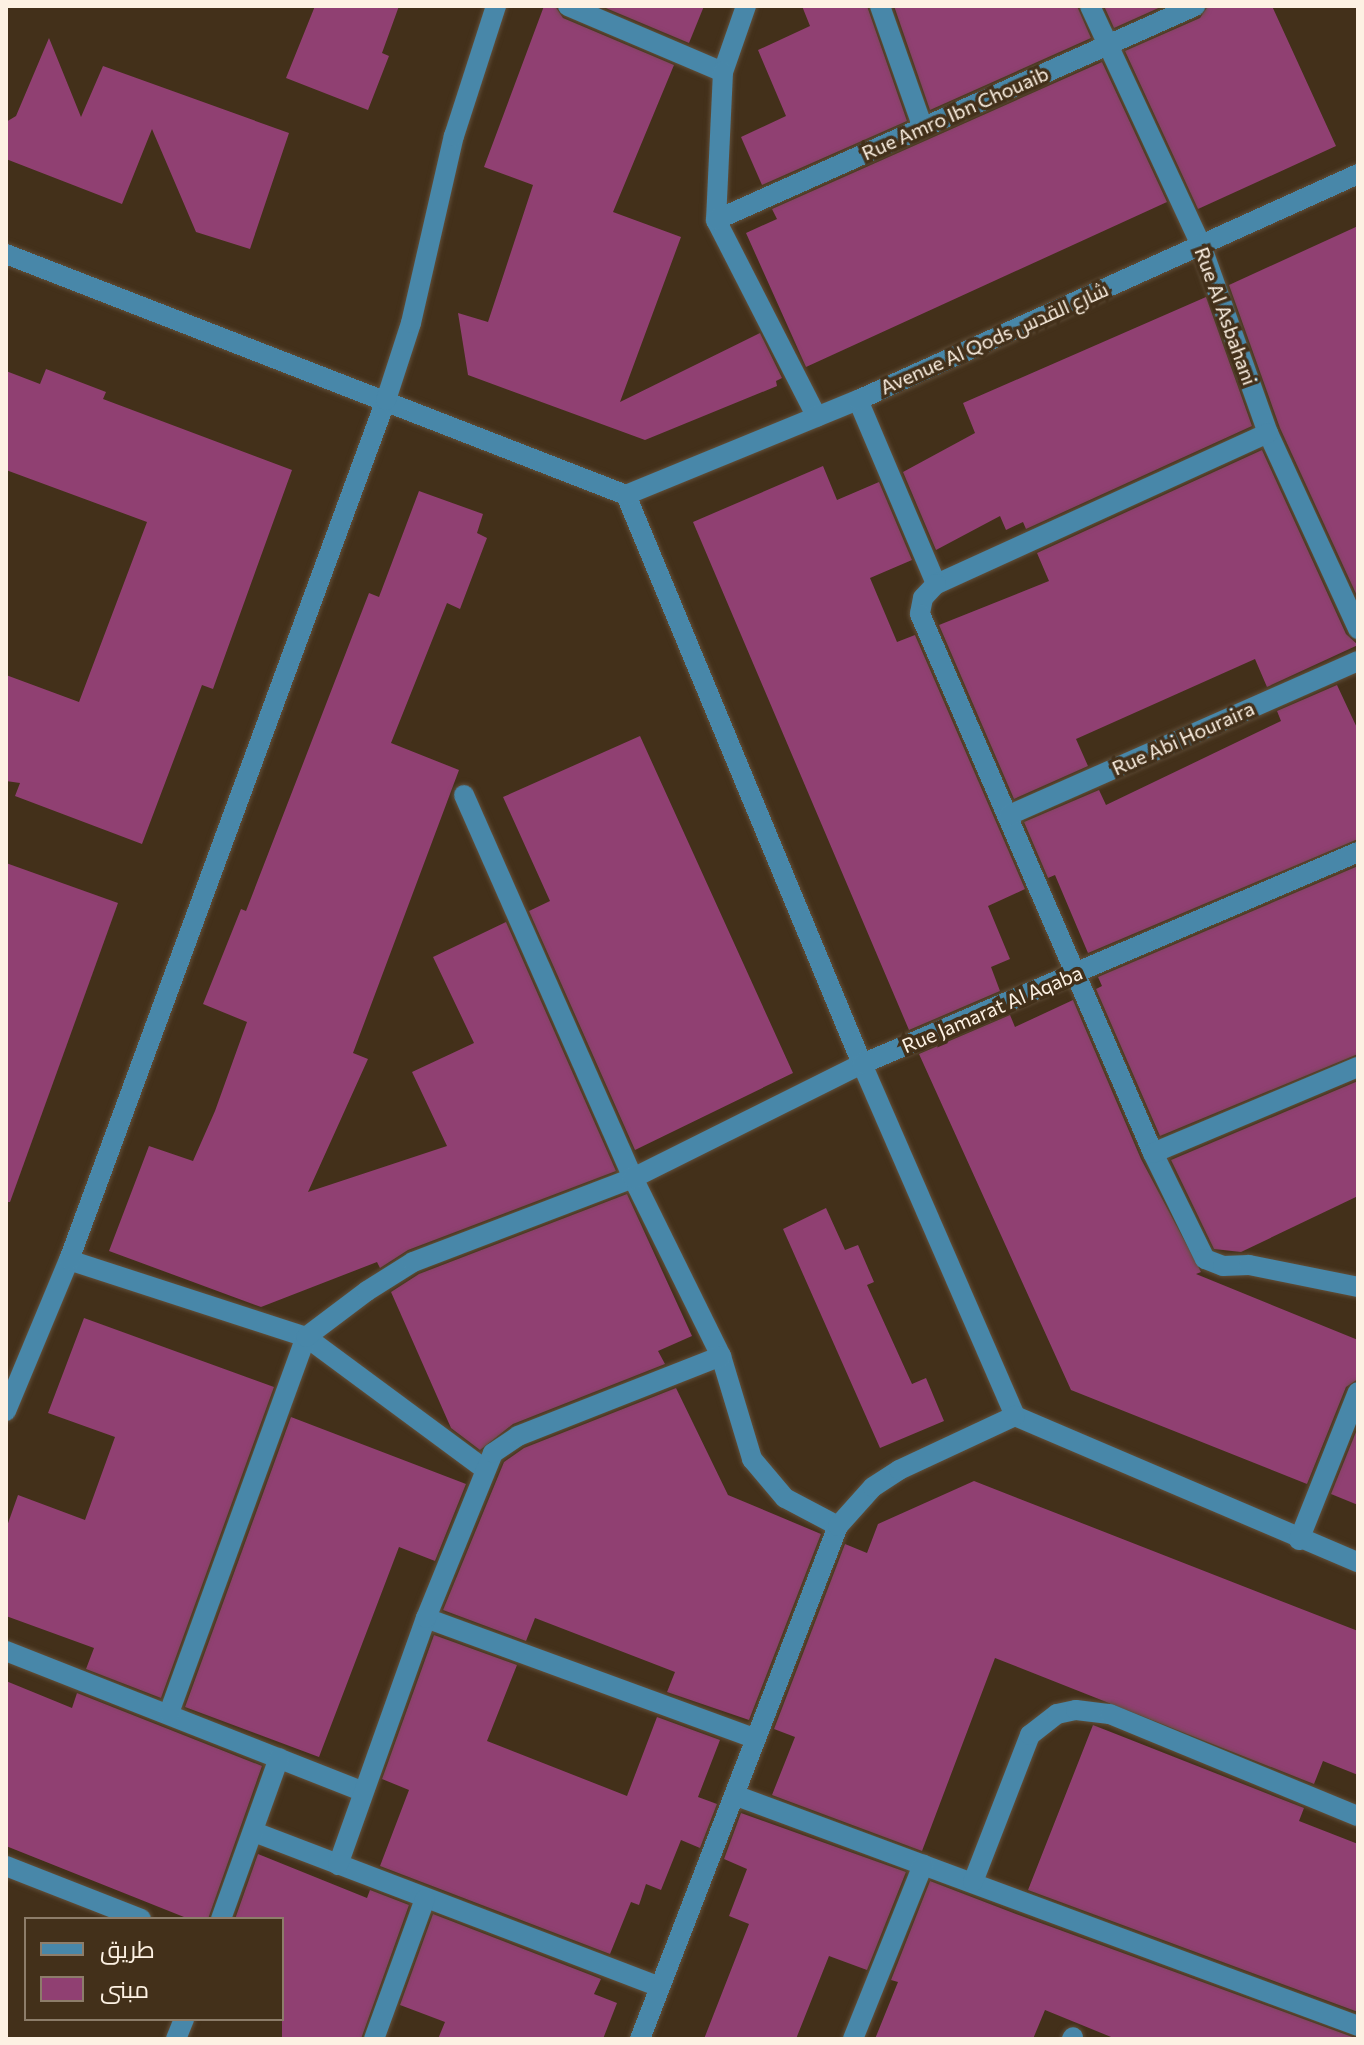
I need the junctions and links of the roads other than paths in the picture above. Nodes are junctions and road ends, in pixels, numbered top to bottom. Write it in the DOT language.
graph roads {
  1 [pos="496,6"];
  2 [pos="568,6"];
  3 [pos="746,6"];
  4 [pos="880,6"];
  5 [pos="1090,6"];
  6 [pos="1195,6"];
  7 [pos="1105,45"];
  8 [pos="723,72"];
  9 [pos="923,128"];
  10 [pos="1358,174"];
  11 [pos="716,220"];
  12 [pos="1201,245"];
  13 [pos="6,254"];
  14 [pos="386,400"];
  15 [pos="858,400"];
  16 [pos="817,417"];
  17 [pos="1268,433"];
  18 [pos="626,495"];
  19 [pos="936,584"];
  20 [pos="1358,629"];
  21 [pos="1358,661"];
  22 [pos="464,795"];
  23 [pos="1009,815"];
  24 [pos="1358,852"];
  25 [pos="1076,973"];
  26 [pos="862,1064"];
  27 [pos="1358,1067"];
  28 [pos="1153,1153"];
  29 [pos="633,1178"];
  30 [pos="69,1260"];
  31 [pos="1358,1287"];
  32 [pos="306,1337"];
  33 [pos="721,1356"];
  34 [pos="1358,1392"];
  35 [pos="6,1411"];
  36 [pos="1015,1416"];
  37 [pos="483,1468"];
  38 [pos="838,1526"];
  39 [pos="1299,1540"];
  40 [pos="1358,1562"];
  41 [pos="426,1618"];
  42 [pos="6,1651"];
  43 [pos="169,1713"];
  44 [pos="756,1739"];
  45 [pos="279,1758"];
  46 [pos="362,1791"];
  47 [pos="737,1796"];
  48 [pos="1358,1816"];
  49 [pos="254,1832"];
  50 [pos="338,1865"];
  51 [pos="923,1865"];
  52 [pos="6,1866"];
  53 [pos="973,1882"];
  54 [pos="425,1899"];
  55 [pos="136,1917"];
  56 [pos="222,1917"];
  57 [pos="659,1987"];
  58 [pos="1358,2026"];
  59 [pos="374,2039"];
  60 [pos="640,2039"];
  61 [pos="853,2039"];
  1 -- 14 [label="street"];
  2 -- 8 [label="street"];
  3 -- 8 [label="street"];
  4 -- 9 [label="street"];
  5 -- 7 [label="street, Rue Al Asbahani"];
  6 -- 7 [label="street, Rue Amro Ibn Chouaib"];
  7 -- 9 [label="street, Rue Amro Ibn Chouaib"];
  7 -- 12 [label="street, Rue Al Asbahani"];
  8 -- 11 [label="street"];
  9 -- 11 [label="street, Rue Amro Ibn Chouaib"];
  10 -- 12 [label="street, Avenue Al Qods شارع القدس"];
  11 -- 16 [label="street"];
  12 -- 15 [label="street, Avenue Al Qods شارع القدس"];
  12 -- 17 [label="street, Rue Al Asbahani"];
  13 -- 14 [label="street"];
  14 -- 18 [label="street"];
  14 -- 30 [label="street"];
  15 -- 16 [label="street, Avenue Al Qods شارع القدس"];
  15 -- 19 [label="street"];
  16 -- 18 [label="street, Avenue Al Qods شارع القدس"];
  17 -- 19 [label="street"];
  17 -- 20 [label="street, Rue Al Asbahani"];
  18 -- 26 [label="street"];
  19 -- 23 [label="street"];
  21 -- 23 [label="street, Rue Abi Houraira"];
  22 -- 29 [label="street"];
  23 -- 25 [label="street"];
  24 -- 25 [label="street, Rue Jamarat Al Aqaba"];
  25 -- 26 [label="street, Rue Jamarat Al Aqaba"];
  25 -- 28 [label="street"];
  26 -- 29 [label="street, Rue Jamarat Al Aqaba"];
  26 -- 36 [label="street"];
  27 -- 28 [label="street"];
  28 -- 31 [label="street"];
  29 -- 32 [label="street, Rue Jamarat Al Aqaba"];
  29 -- 33 [label="street"];
  30 -- 32 [label="street"];
  30 -- 35 [label="street"];
  32 -- 37 [label="street"];
  32 -- 43 [label="street"];
  33 -- 37 [label="street"];
  33 -- 38 [label="street"];
  34 -- 39 [label="street"];
  36 -- 38 [label="street"];
  36 -- 39 [label="street"];
  37 -- 41 [label="street"];
  38 -- 44 [label="street"];
  39 -- 40 [label="street"];
  41 -- 44 [label="street"];
  41 -- 46 [label="street"];
  42 -- 43 [label="street"];
  43 -- 45 [label="street"];
  44 -- 47 [label="street"];
  45 -- 46 [label="street"];
  45 -- 49 [label="street"];
  46 -- 50 [label="street"];
  47 -- 51 [label="street"];
  47 -- 57 [label="street"];
  48 -- 53 [label="street"];
  49 -- 50 [label="street"];
  49 -- 56 [label="street"];
  50 -- 54 [label="street"];
  51 -- 53 [label="street"];
  51 -- 61 [label="street"];
  52 -- 55 [label="street"];
  53 -- 58 [label="street"];
  54 -- 57 [label="street"];
  54 -- 59 [label="street"];
  57 -- 60 [label="street"];
}
